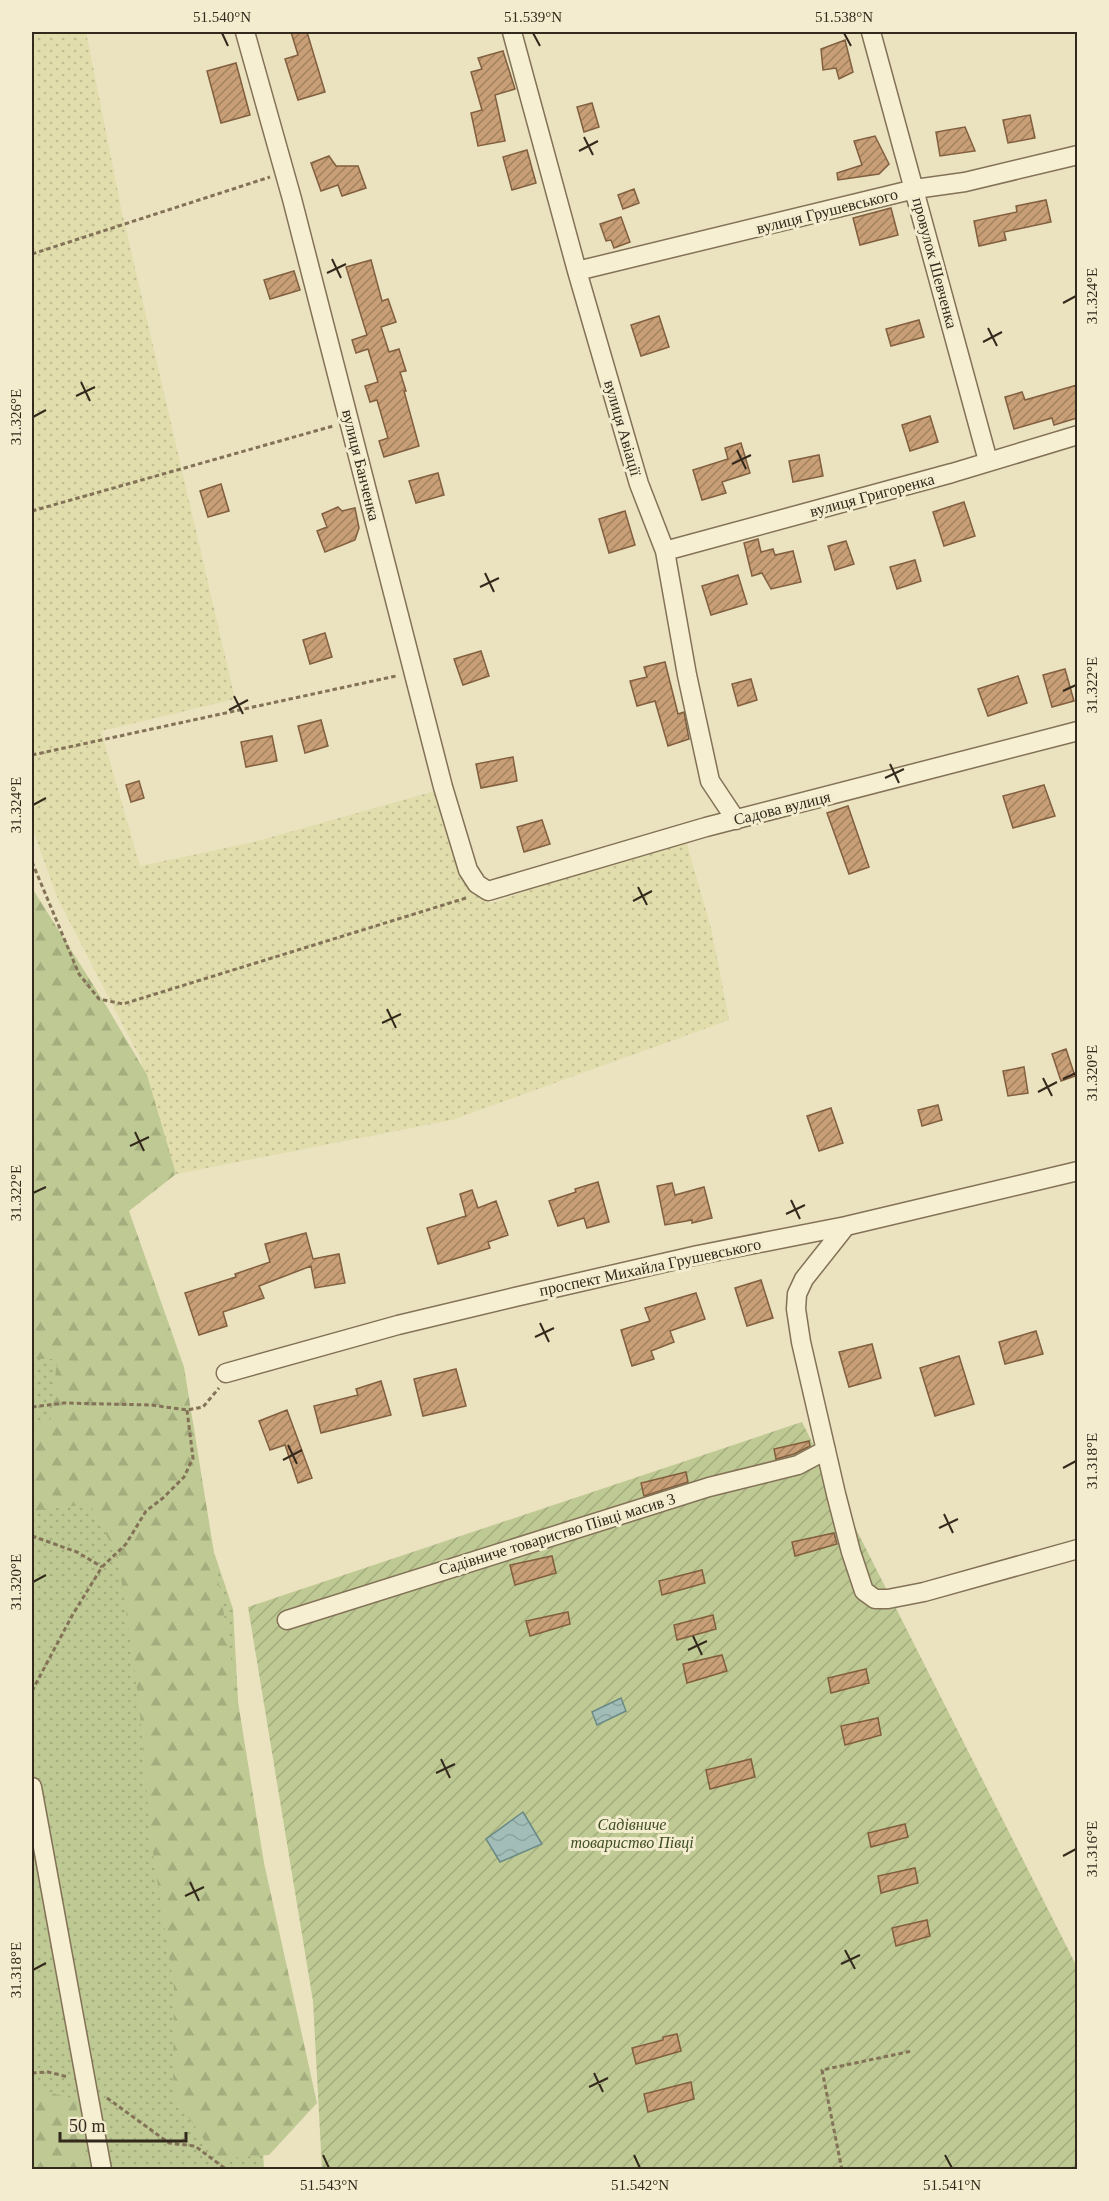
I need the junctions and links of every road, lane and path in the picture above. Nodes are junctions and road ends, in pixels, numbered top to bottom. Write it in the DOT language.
graph roads {
  1 [pos="245,32"];
  2 [pos="512,32"];
  3 [pos="871,32"];
  4 [pos="1077,155"];
  5 [pos="285,172"];
  6 [pos="915,189"];
  7 [pos="32,254"];
  8 [pos="577,271"];
  9 [pos="350,422"];
  10 [pos="1077,435"];
  11 [pos="988,460"];
  12 [pos="32,512"];
  13 [pos="665,551"];
  14 [pos="413,673"];
  15 [pos="1077,731"];
  16 [pos="32,755"];
  17 [pos="736,820"];
  18 [pos="32,862"];
  19 [pos="488,891"];
  20 [pos="1077,1172"];
  21 [pos="846,1226"];
  22 [pos="226,1373"];
  23 [pos="32,1407"];
  24 [pos="187,1410"];
  25 [pos="826,1450"];
  26 [pos="32,1536"];
  27 [pos="1077,1549"];
  28 [pos="102,1567"];
  29 [pos="287,1620"];
  30 [pos="32,1691"];
  31 [pos="32,1787"];
  32 [pos="912,2051"];
  33 [pos="32,2073"];
  34 [pos="86,2082"];
  35 [pos="102,2169"];
  36 [pos="227,2169"];
  37 [pos="842,2169"];
  1 -- 5 [label="street, вулиця Банченка"];
  2 -- 8 [label="street, вулиця Авіації"];
  3 -- 6 [label="street, провулок Шевченка"];
  4 -- 6 [label="street, вулиця Грушевського"];
  5 -- 7 [label="path"];
  5 -- 9 [label="street, вулиця Банченка"];
  6 -- 8 [label="street, вулиця Грушевського"];
  6 -- 11 [label="street, провулок Шевченка"];
  8 -- 13 [label="street, вулиця Авіації"];
  9 -- 12 [label="path"];
  9 -- 14 [label="street, вулиця Банченка"];
  10 -- 11 [label="street, вулиця Григоренка"];
  11 -- 13 [label="street, вулиця Григоренка"];
  13 -- 17 [label="street, вулиця Авіації"];
  14 -- 16 [label="path"];
  14 -- 19 [label="street, вулиця Банченка"];
  15 -- 17 [label="street, Садова вулиця"];
  17 -- 19 [label="street, Садова вулиця"];
  18 -- 19 [label="path"];
  20 -- 21 [label="street, проспект Михайла Грушевського"];
  21 -- 22 [label="street, проспект Михайла Грушевського"];
  21 -- 25 [label="street"];
  22 -- 24 [label="path"];
  23 -- 24 [label="path"];
  24 -- 28 [label="path"];
  25 -- 27 [label="street"];
  25 -- 29 [label="street, Садівниче товариство Півці масив 3"];
  26 -- 28 [label="path"];
  28 -- 30 [label="path"];
  31 -- 34 [label="street"];
  32 -- 37 [label="path"];
  33 -- 34 [label="path"];
  34 -- 35 [label="street"];
  34 -- 36 [label="path"];
}
